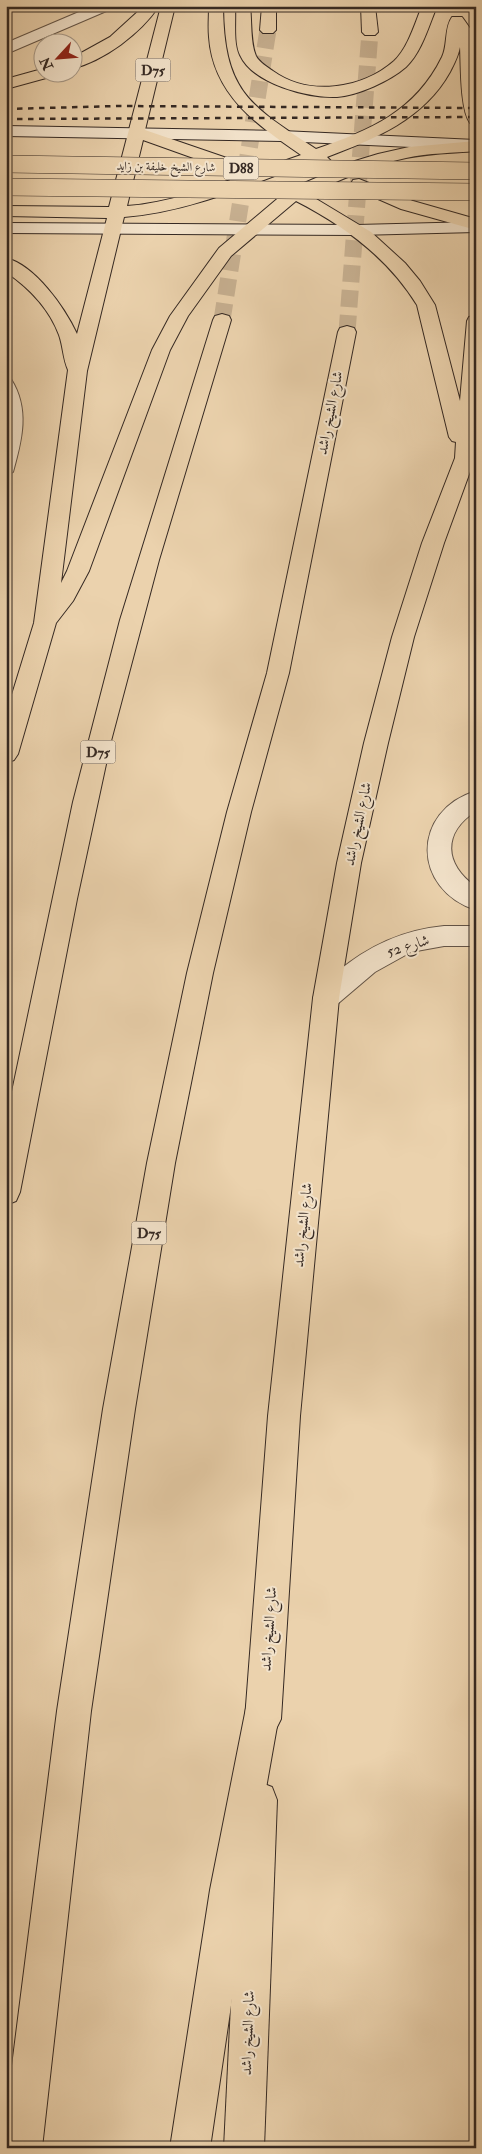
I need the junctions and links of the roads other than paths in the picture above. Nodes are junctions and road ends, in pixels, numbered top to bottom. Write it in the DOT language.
graph roads {
  1 [pos="106,6"];
  2 [pos="152,6"];
  3 [pos="168,6"];
  4 [pos="216,6"];
  5 [pos="242,6"];
  6 [pos="269,6"];
  7 [pos="368,6"];
  8 [pos="430,6"];
  9 [pos="457,13"];
  10 [pos="268,30"];
  11 [pos="370,32"];
  12 [pos="6,49"];
  13 [pos="82,59"];
  14 [pos="32,77"];
  15 [pos="6,84"];
  16 [pos="476,120"];
  17 [pos="6,131"];
  18 [pos="137,133"];
  19 [pos="282,136"];
  20 [pos="360,139"];
  21 [pos="476,146"];
  22 [pos="315,156"];
  23 [pos="6,164"];
  24 [pos="476,171"];
  25 [pos="340,174"];
  26 [pos="258,175"];
  27 [pos="6,187"];
  28 [pos="476,192"];
  29 [pos="295,193"];
  30 [pos="6,212"];
  31 [pos="115,220"];
  32 [pos="476,226"];
  33 [pos="6,228"];
  34 [pos="253,230"];
  35 [pos="357,230"];
  36 [pos="6,263"];
  37 [pos="222,320"];
  38 [pos="476,320"];
  39 [pos="346,332"];
  40 [pos="77,371"];
  41 [pos="6,382"];
  42 [pos="470,451"];
  43 [pos="6,472"];
  44 [pos="44,623"];
  45 [pos="13,704"];
  46 [pos="6,754"];
  47 [pos="476,800"];
  48 [pos="476,900"];
  49 [pos="476,936"];
  50 [pos="326,998"];
  51 [pos="6,1192"];
  52 [pos="265,1698"];
  53 [pos="22,2148"];
  54 [pos="190,2148"];
  55 [pos="244,2148"];
  1 -- 12 [label="main road"];
  2 -- 13 [label="main road"];
  3 -- 18 [label="main road, D75"];
  4 -- 19 [label="main road"];
  5 -- 8 [label="main road"];
  6 -- 10 [label="main road"];
  7 -- 11 [label="main road"];
  9 -- 16 [label="main road"];
  9 -- 20 [label="main road"];
  14 -- 15 [label="main road"];
  17 -- 18 [label="main road"];
  18 -- 19 [label="main road"];
  18 -- 26 [label="main road"];
  18 -- 31 [label="main road, D75"];
  19 -- 20 [label="main road"];
  19 -- 22 [label="main road"];
  20 -- 21 [label="main road"];
  20 -- 22 [label="main road"];
  21 -- 25 [label="main road"];
  22 -- 25 [label="main road"];
  22 -- 26 [label="main road"];
  23 -- 24 [label="main road, شارع الشيخ خليفة بن زايد / D88, bridge"];
  25 -- 29 [label="main road"];
  25 -- 32 [label="main road"];
  26 -- 29 [label="main road"];
  26 -- 31 [label="main road"];
  27 -- 28 [label="main road, شارع الشيخ خليفة بن زايد / D88, bridge"];
  29 -- 34 [label="main road"];
  29 -- 35 [label="main road"];
  30 -- 31 [label="main road"];
  31 -- 33 [label="main road"];
  31 -- 34 [label="main road"];
  31 -- 40 [label="main road, D75"];
  32 -- 35 [label="main road"];
  34 -- 35 [label="main road"];
  34 -- 44 [label="main road"];
  35 -- 42 [label="main road"];
  36 -- 40 [label="main road"];
  37 -- 51 [label="main road, D75"];
  38 -- 42 [label="main road, شارع الشيخ راشد"];
  39 -- 53 [label="main road, شارع الشيخ راشد / D75"];
  40 -- 44 [label="main road, D75"];
  41 -- 43 [label="lane"];
  42 -- 50 [label="main road, شارع الشيخ راشد"];
  44 -- 45 [label="main road, D75"];
  45 -- 46 [label="main road, D75"];
  47 -- 48 [label="main road"];
  49 -- 50 [label="main road, شارع 52"];
  50 -- 52 [label="main road, شارع الشيخ راشد"];
  52 -- 54 [label="main road"];
  52 -- 55 [label="main road, شارع الشيخ راشد"];
}
